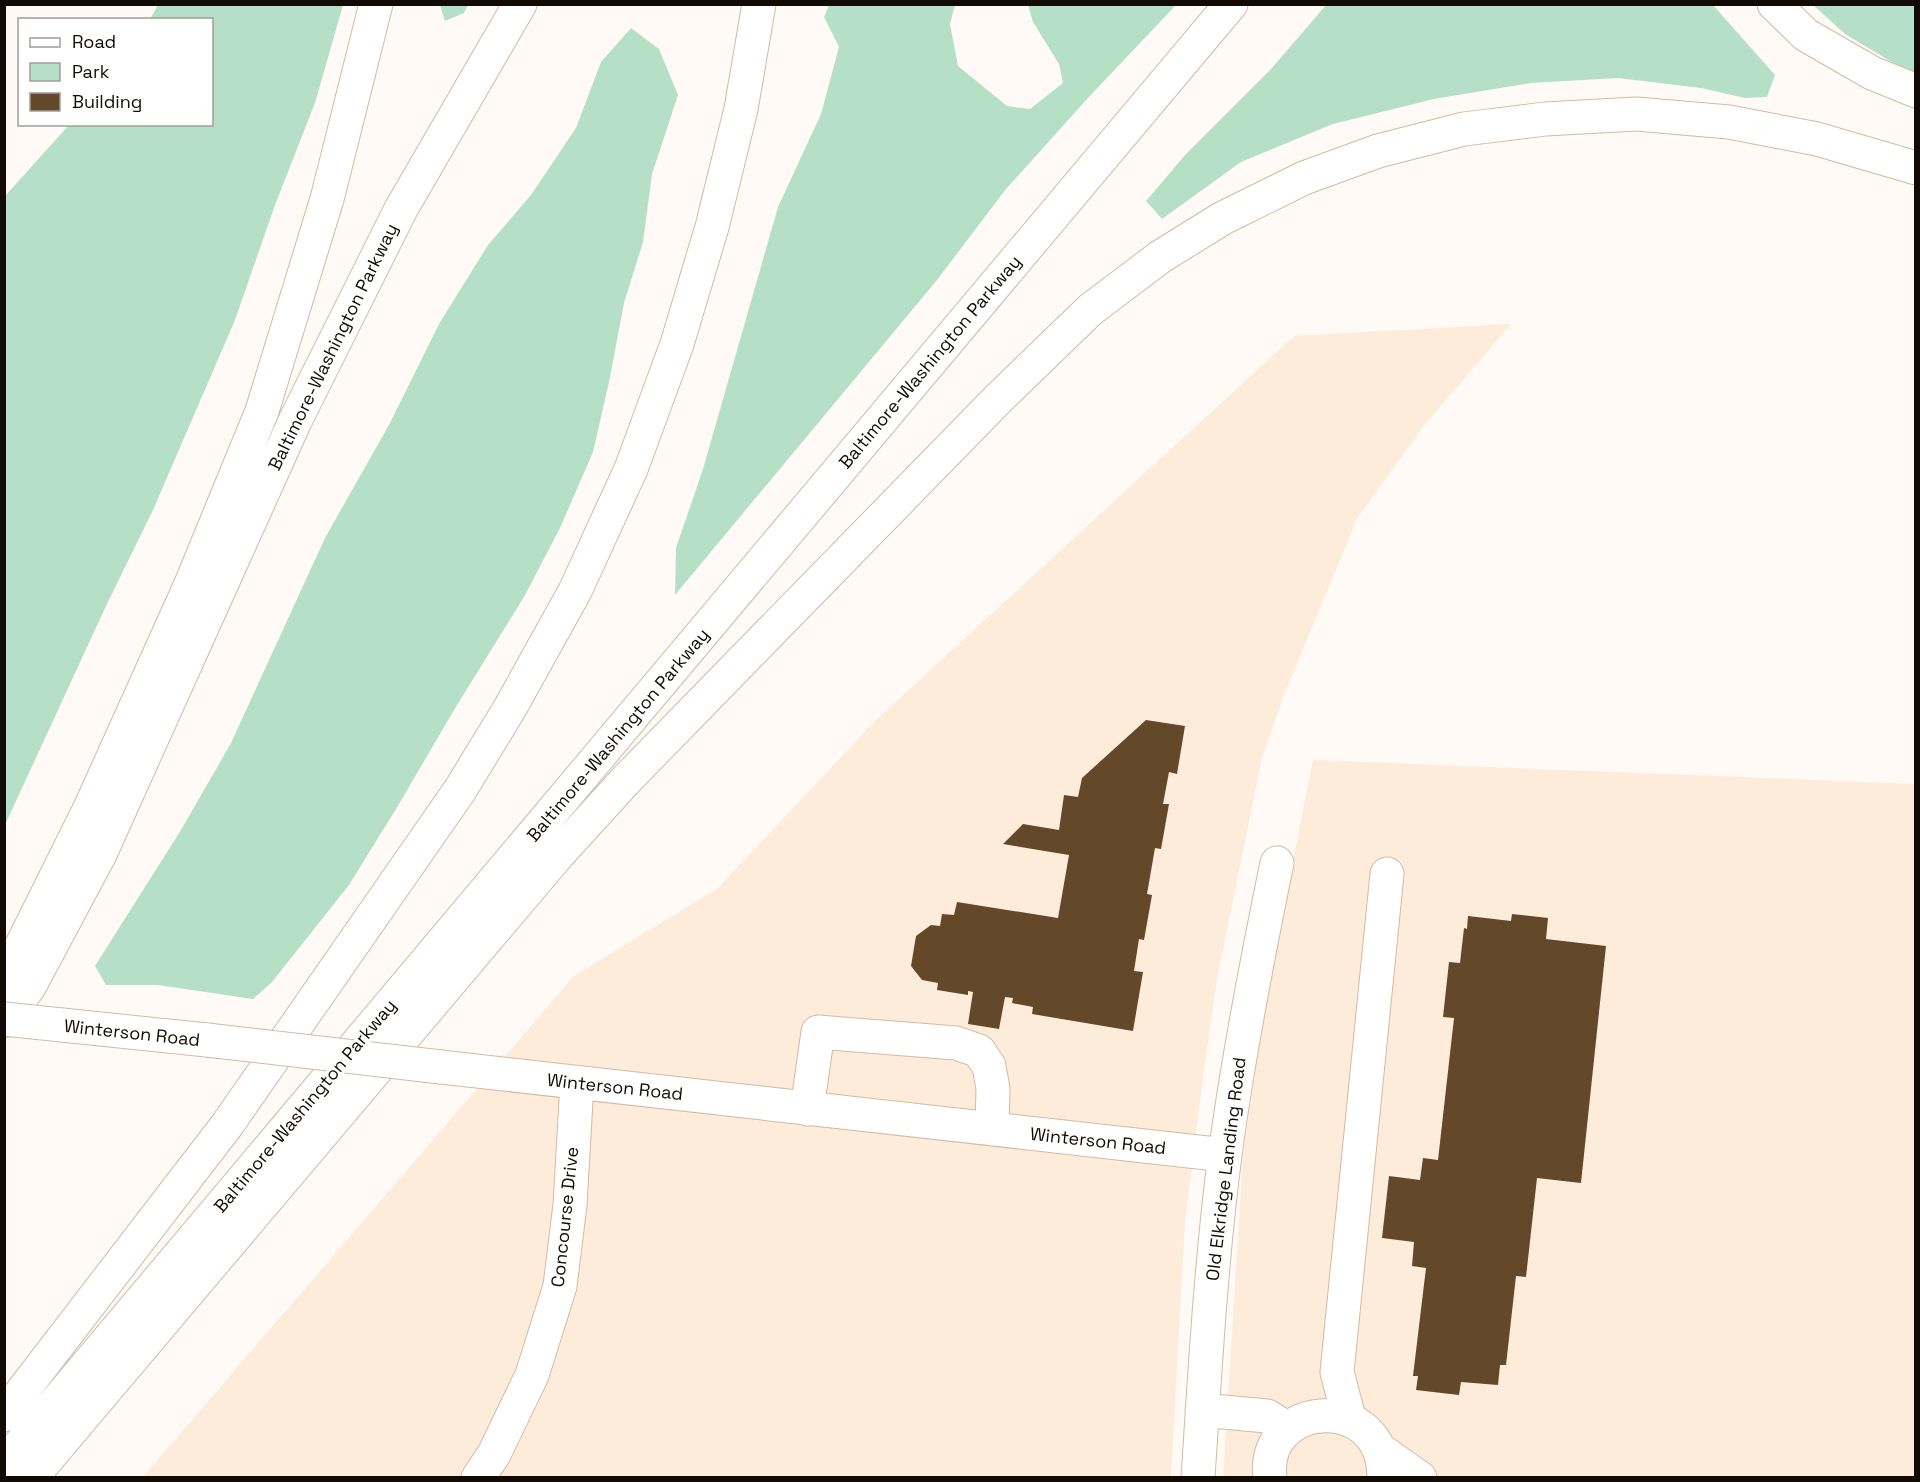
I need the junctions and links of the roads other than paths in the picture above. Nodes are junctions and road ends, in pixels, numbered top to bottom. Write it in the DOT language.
graph roads {
  1 [pos="376,4"];
  2 [pos="520,4"];
  3 [pos="759,4"];
  4 [pos="1230,4"];
  5 [pos="1774,4"];
  6 [pos="1916,91"];
  7 [pos="1916,168"];
  8 [pos="1277,863"];
  9 [pos="1387,874"];
  10 [pos="4,981"];
  11 [pos="4,1020"];
  12 [pos="577,1083"];
  13 [pos="807,1109"];
  14 [pos="992,1129"];
  15 [pos="1225,1155"];
  16 [pos="1337,1372"];
  17 [pos="1202,1410"];
  18 [pos="4,1415"];
  19 [pos="1349,1418"];
  20 [pos="1302,1422"];
  21 [pos="1382,1463"];
  22 [pos="4,1464"];
  23 [pos="31,1478"];
  24 [pos="478,1478"];
  25 [pos="1198,1478"];
  26 [pos="1270,1478"];
  27 [pos="1420,1478"];
  1 -- 10 [label="main road"];
  2 -- 11 [label="main road, Baltimore-Washington Parkway"];
  3 -- 18 [label="main road"];
  4 -- 22 [label="main road, Baltimore-Washington Parkway"];
  5 -- 6 [label="main road"];
  7 -- 23 [label="main road"];
  8 -- 15 [label="main road, Old Elkridge Landing Road"];
  9 -- 16 [label="main road"];
  11 -- 12 [label="main road, Winterson Road, bridge"];
  12 -- 13 [label="main road, Winterson Road"];
  12 -- 24 [label="main road, Concourse Drive"];
  13 -- 14 [label="main road, Winterson Road"];
  13 -- 14 [label="main road"];
  14 -- 15 [label="main road, Winterson Road"];
  15 -- 17 [label="main road, Old Elkridge Landing Road"];
  16 -- 19 [label="main road"];
  16 -- 20 [label="main road"];
  17 -- 20 [label="main road"];
  17 -- 25 [label="main road, Old Elkridge Landing Road"];
  19 -- 20 [label="main road"];
  19 -- 21 [label="main road"];
  20 -- 26 [label="main road"];
  21 -- 27 [label="main road"];
}
